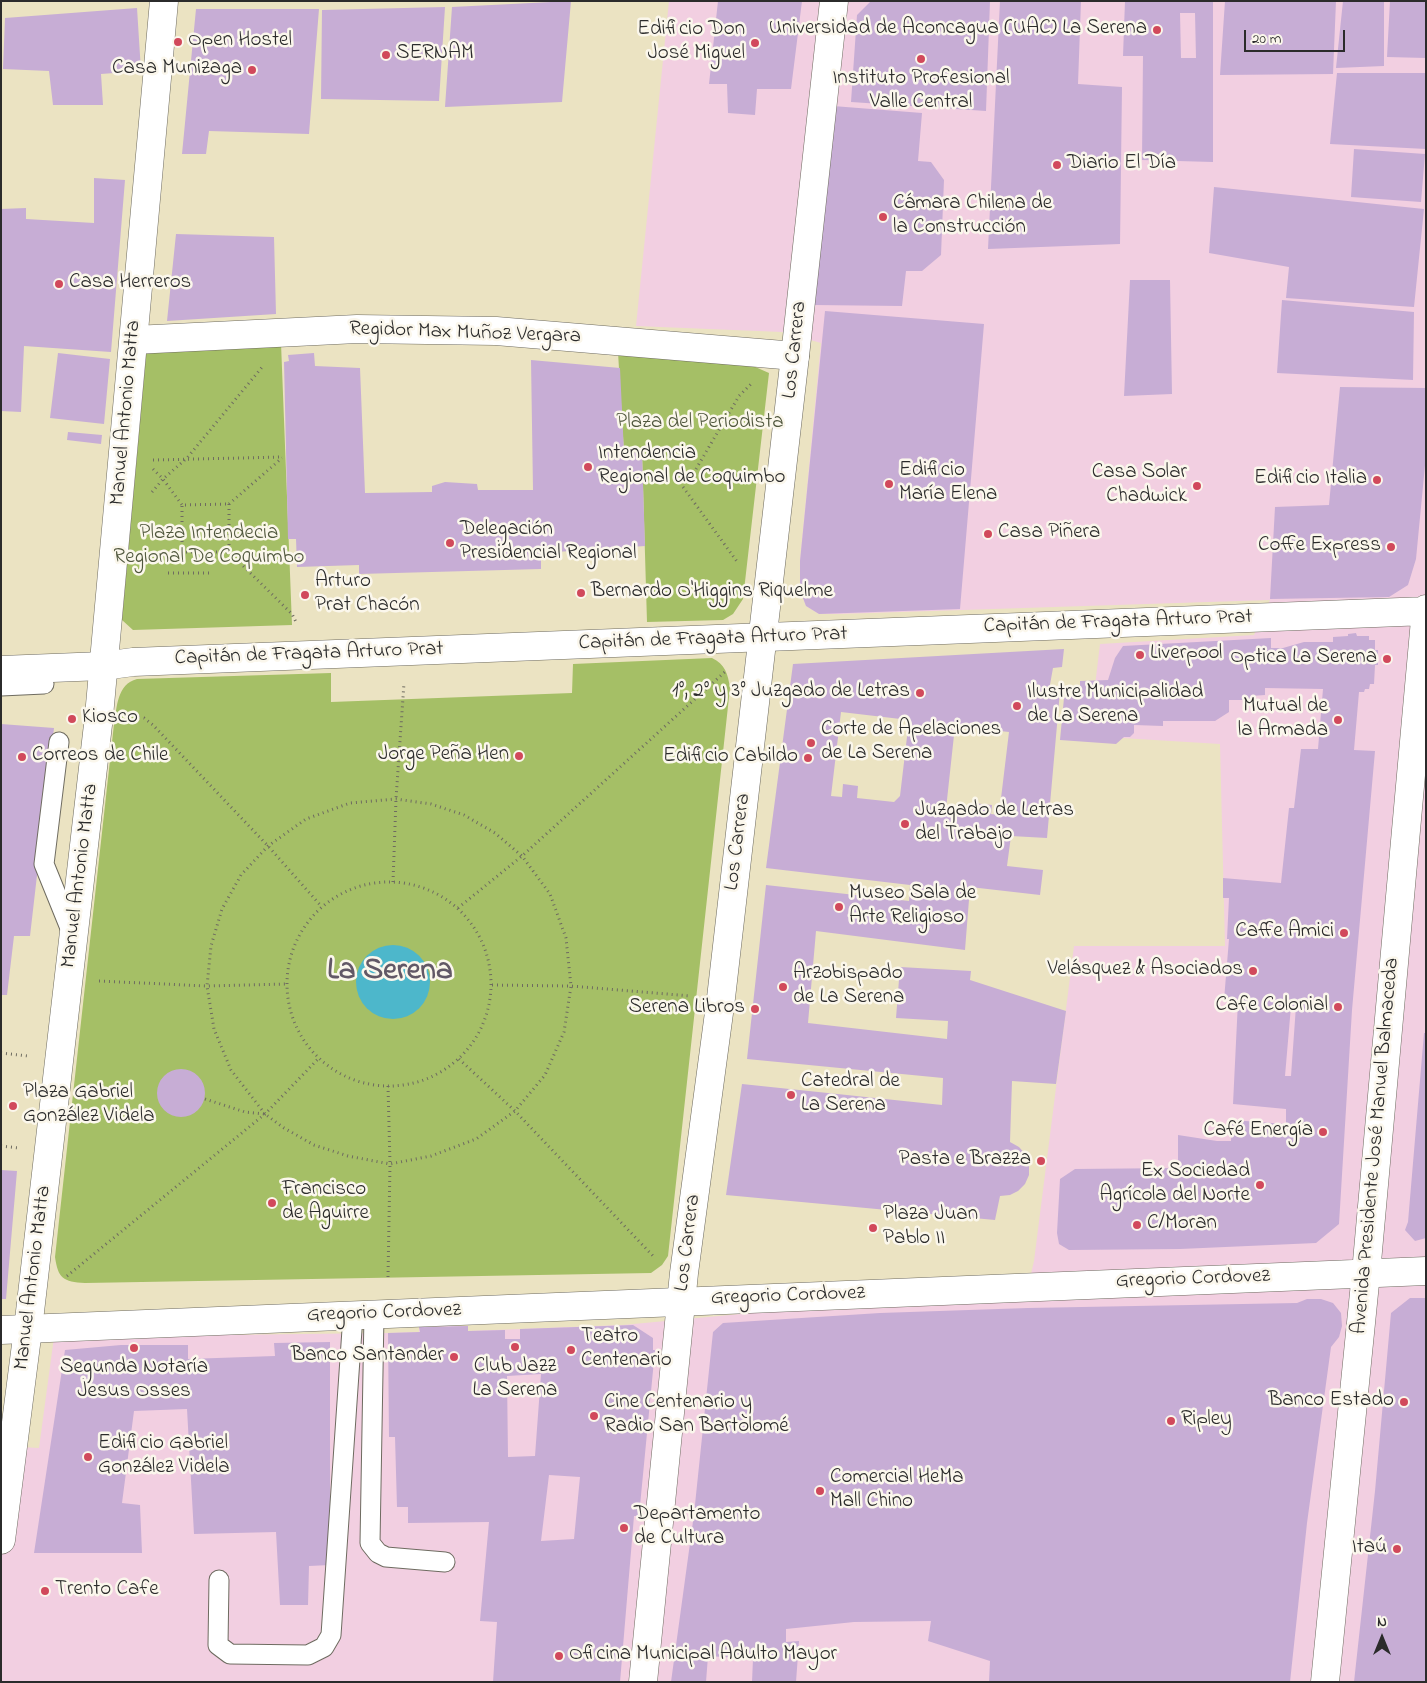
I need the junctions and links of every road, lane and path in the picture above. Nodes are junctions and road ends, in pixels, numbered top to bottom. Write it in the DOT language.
graph roads {
  1 [pos="164,1"];
  2 [pos="834,1"];
  3 [pos="134,340"];
  4 [pos="766,354"];
  5 [pos="795,356"];
  6 [pos="265,364"];
  7 [pos="187,458"];
  8 [pos="133,464"];
  9 [pos="696,469"];
  10 [pos="163,479"];
  11 [pos="683,487"];
  12 [pos="151,493"];
  13 [pos="229,504"];
  14 [pos="182,505"];
  15 [pos="229,552"];
  16 [pos="740,565"];
  17 [pos="168,573"];
  18 [pos="212,573"];
  19 [pos="1426,610"];
  20 [pos="763,638"];
  21 [pos="407,652"];
  22 [pos="314,655"];
  23 [pos="103,666"];
  24 [pos="1,670"];
  25 [pos="44,684"];
  26 [pos="1,686"];
  27 [pos="99,716"];
  28 [pos="59,742"];
  29 [pos="396,799"];
  30 [pos="268,846"];
  31 [pos="522,856"];
  32 [pos="392,882"];
  33 [pos="322,907"];
  34 [pos="458,908"];
  35 [pos="74,939"];
  36 [pos="69,980"];
  37 [pos="287,984"];
  38 [pos="492,984"];
  39 [pos="207,986"];
  40 [pos="571,986"];
  41 [pos="721,998"];
  42 [pos="318,1059"];
  43 [pos="459,1059"];
  44 [pos="388,1086"];
  45 [pos="205,1099"];
  46 [pos="515,1111"];
  47 [pos="265,1114"];
  48 [pos="390,1164"];
  49 [pos="1426,1271"];
  50 [pos="684,1273"];
  51 [pos="1366,1273"];
  52 [pos="388,1277"];
  53 [pos="63,1278"];
  54 [pos="681,1301"];
  55 [pos="363,1315"];
  56 [pos="28,1329"];
  57 [pos="1,1330"];
  58 [pos="1,1540"];
  59 [pos="445,1562"];
  60 [pos="219,1580"];
  61 [pos="643,1682"];
  62 [pos="1325,1682"];
  1 -- 3 [label="street, Manuel Antonio Matta"];
  2 -- 5 [label="street, Los Carrera"];
  3 -- 4 [label="street, Regidor Max Muñoz Vergara"];
  3 -- 8 [label="street, Manuel Antonio Matta"];
  4 -- 5 [label="street, Regidor Max Muñoz Vergara"];
  4 -- 9 [label="path"];
  5 -- 20 [label="street, Los Carrera"];
  6 -- 7 [label="path"];
  7 -- 8 [label="path"];
  7 -- 10 [label="path"];
  7 -- 13 [label="path"];
  8 -- 10 [label="path"];
  8 -- 23 [label="street, Manuel Antonio Matta"];
  10 -- 12 [label="path"];
  10 -- 14 [label="path"];
  11 -- 16 [label="path"];
  13 -- 14 [label="path"];
  13 -- 15 [label="path"];
  14 -- 15 [label="path"];
  15 -- 22 [label="path"];
  17 -- 18 [label="path"];
  19 -- 20 [label="street, Capitán de Fragata Arturo Prat"];
  19 -- 51 [label="street, Avenida Presidente José Manuel Balmaceda"];
  20 -- 21 [label="street, Capitán de Fragata Arturo Prat"];
  20 -- 31 [label="path"];
  20 -- 41 [label="street, Los Carrera"];
  21 -- 22 [label="street, Capitán de Fragata Arturo Prat"];
  21 -- 29 [label="path"];
  22 -- 23 [label="street, Capitán de Fragata Arturo Prat"];
  23 -- 24 [label="street, Capitán de Fragata Arturo Prat"];
  23 -- 27 [label="street, Manuel Antonio Matta"];
  25 -- 26 [label="lane"];
  27 -- 30 [label="path"];
  27 -- 35 [label="street, Manuel Antonio Matta"];
  28 -- 35 [label="lane"];
  29 -- 30 [label="path"];
  29 -- 31 [label="path"];
  29 -- 32 [label="path"];
  30 -- 33 [label="path"];
  30 -- 39 [label="path"];
  31 -- 34 [label="path"];
  31 -- 40 [label="path"];
  32 -- 33 [label="path"];
  32 -- 34 [label="path"];
  33 -- 37 [label="path"];
  34 -- 38 [label="path"];
  35 -- 36 [label="street, Manuel Antonio Matta"];
  36 -- 39 [label="path"];
  36 -- 56 [label="street, Manuel Antonio Matta"];
  37 -- 39 [label="path"];
  37 -- 42 [label="path"];
  38 -- 40 [label="path"];
  38 -- 43 [label="path"];
  39 -- 47 [label="path"];
  40 -- 41 [label="path"];
  40 -- 46 [label="path"];
  41 -- 50 [label="street, Los Carrera"];
  42 -- 44 [label="path"];
  42 -- 47 [label="path"];
  43 -- 44 [label="path"];
  43 -- 46 [label="path"];
  44 -- 48 [label="path"];
  45 -- 47 [label="path"];
  46 -- 48 [label="path"];
  46 -- 50 [label="path"];
  47 -- 48 [label="path"];
  47 -- 53 [label="path"];
  48 -- 52 [label="path"];
  49 -- 51 [label="street, Gregorio Cordovez"];
  50 -- 54 [label="street, Los Carrera"];
  51 -- 54 [label="street, Gregorio Cordovez"];
  51 -- 62 [label="street, Avenida Presidente José Manuel Balmaceda"];
  54 -- 55 [label="street, Gregorio Cordovez"];
  54 -- 61 [label="street, Los Carrera"];
  55 -- 56 [label="street, Gregorio Cordovez"];
  55 -- 59 [label="lane"];
  55 -- 60 [label="lane"];
  56 -- 57 [label="street, Gregorio Cordovez"];
  56 -- 58 [label="street, Manuel Antonio Matta"];
}
